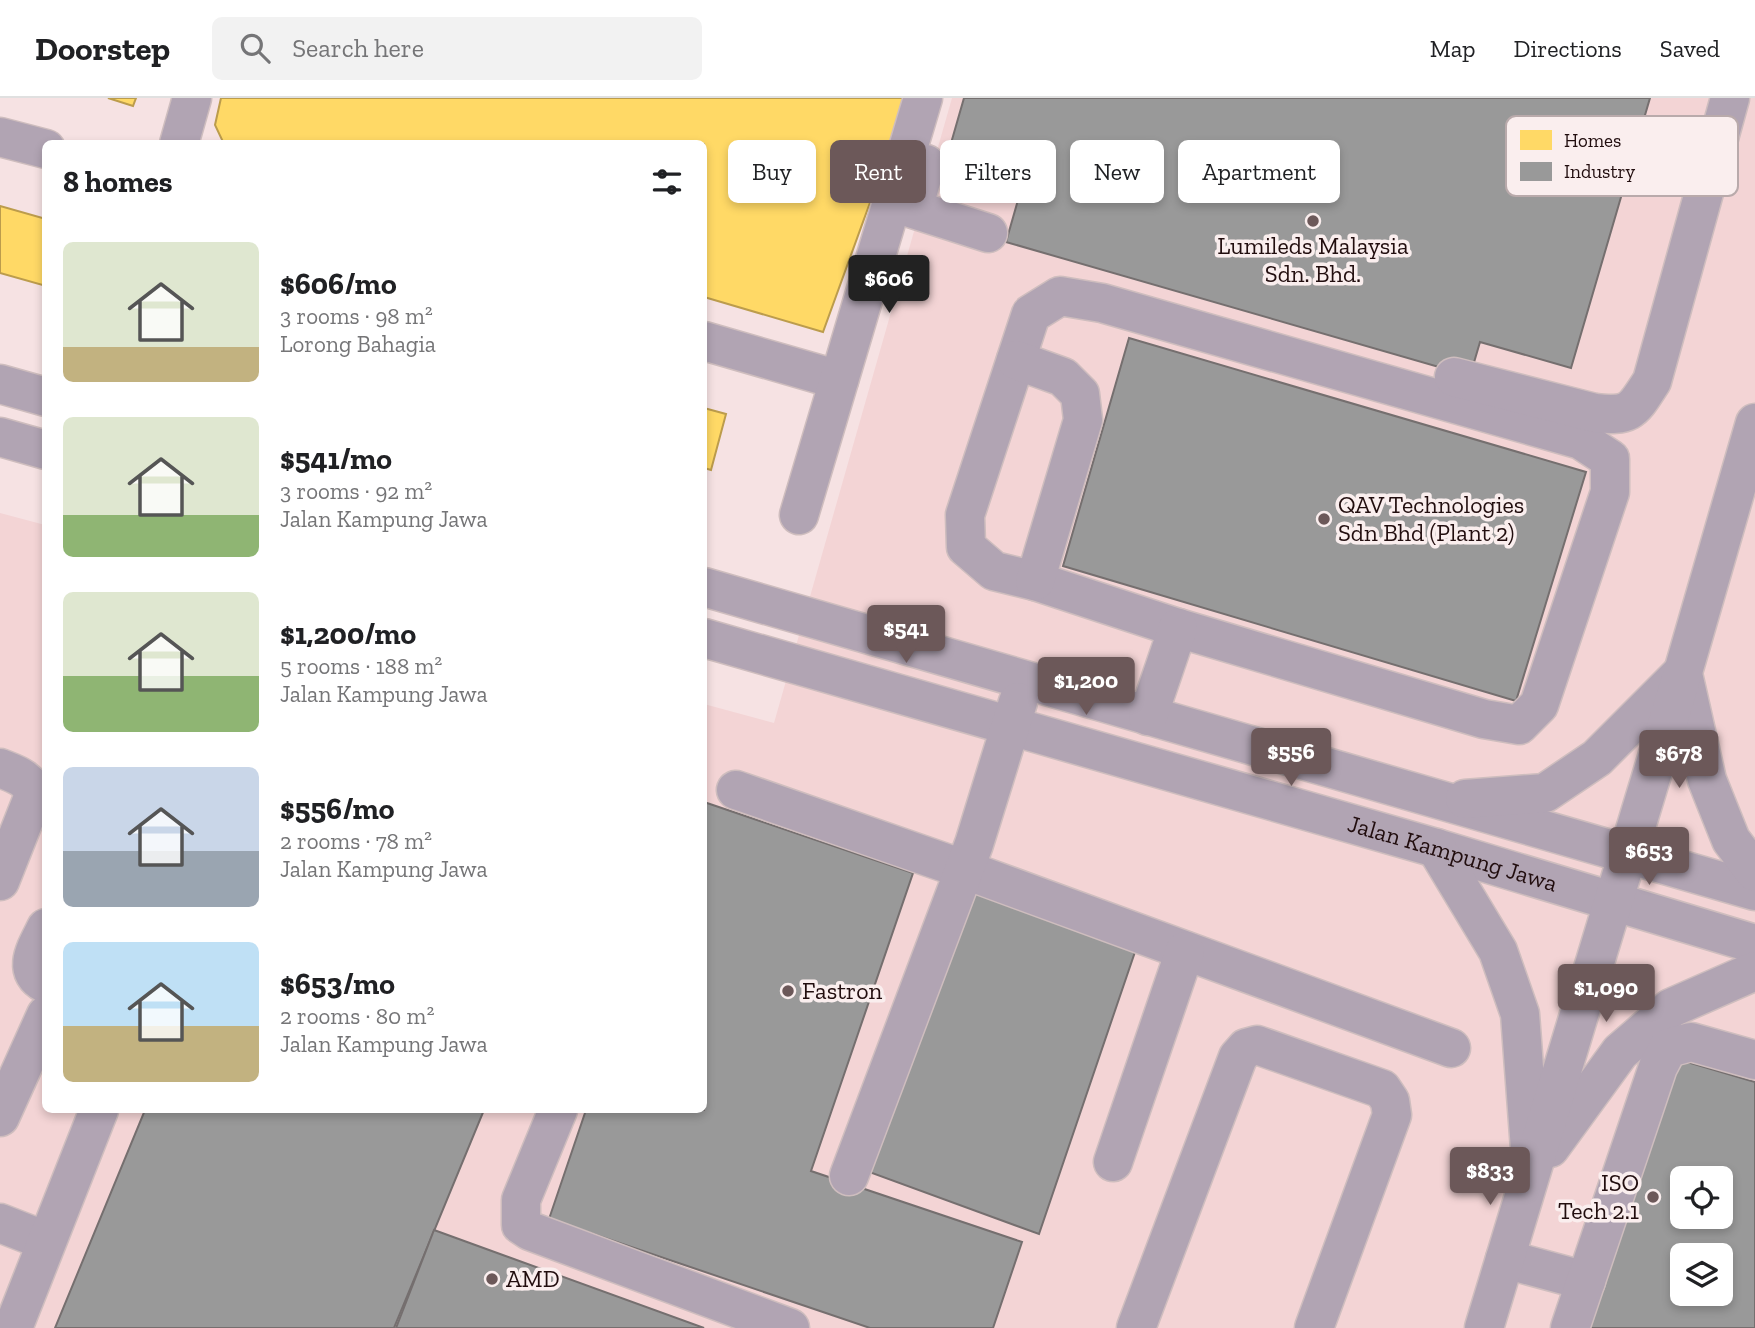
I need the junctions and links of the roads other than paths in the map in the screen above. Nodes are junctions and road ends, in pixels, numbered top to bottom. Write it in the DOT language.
graph roads {
  1 [pos="192,98"];
  2 [pos="923,98"];
  3 [pos="946,98"];
  4 [pos="1730,98"];
  5 [pos="1725,116"];
  6 [pos="0,137"];
  7 [pos="180,140"];
  8 [pos="42,148"];
  9 [pos="1703,196"];
  10 [pos="988,233"];
  11 [pos="707,342"];
  12 [pos="1016,360"];
  13 [pos="1401,363"];
  14 [pos="839,380"];
  15 [pos="0,384"];
  16 [pos="42,396"];
  17 [pos="1755,423"];
  18 [pos="0,437"];
  19 [pos="42,449"];
  20 [pos="799,515"];
  21 [pos="1035,581"];
  22 [pos="707,588"];
  23 [pos="1178,628"];
  24 [pos="707,639"];
  25 [pos="1683,672"];
  26 [pos="1025,680"];
  27 [pos="1153,717"];
  28 [pos="1011,727"];
  29 [pos="1144,765"];
  30 [pos="0,768"];
  31 [pos="736,790"];
  32 [pos="1441,800"];
  33 [pos="1436,848"];
  34 [pos="1628,855"];
  35 [pos="963,869"];
  36 [pos="1755,872"];
  37 [pos="0,881"];
  38 [pos="1755,891"];
  39 [pos="1614,902"];
  40 [pos="42,937"];
  41 [pos="1755,944"];
  42 [pos="1185,951"];
  43 [pos="1755,971"];
  44 [pos="42,982"];
  45 [pos="42,1025"];
  46 [pos="1451,1048"];
  47 [pos="1755,1060"];
  48 [pos="98,1113"];
  49 [pos="557,1113"];
  50 [pos="0,1117"];
  51 [pos="1113,1162"];
  52 [pos="1532,1172"];
  53 [pos="849,1176"];
  54 [pos="0,1223"];
  55 [pos="46,1241"];
  56 [pos="1505,1259"];
  57 [pos="1586,1280"];
  58 [pos="13,1328"];
  59 [pos="790,1328"];
  60 [pos="1136,1328"];
  61 [pos="1314,1328"];
  62 [pos="1484,1328"];
  63 [pos="1570,1328"];
  1 -- 7 [label="street"];
  2 -- 14 [label="street"];
  3 -- 10 [label="street"];
  4 -- 5 [label="street"];
  6 -- 8 [label="street"];
  9 -- 13 [label="street"];
  11 -- 14 [label="street"];
  12 -- 21 [label="street"];
  12 -- 21 [label="street"];
  12 -- 23 [label="street"];
  14 -- 20 [label="street"];
  15 -- 16 [label="street"];
  17 -- 25 [label="street"];
  18 -- 19 [label="street"];
  21 -- 23 [label="street"];
  22 -- 26 [label="street, Jalan Kampung Jawa"];
  23 -- 27 [label="street"];
  24 -- 28 [label="street, Jalan Kampung Jawa"];
  25 -- 32 [label="street"];
  25 -- 34 [label="street"];
  25 -- 36 [label="street"];
  26 -- 27 [label="street, Jalan Kampung Jawa"];
  26 -- 28 [label="street"];
  27 -- 29 [label="street"];
  27 -- 32 [label="street, Jalan Kampung Jawa"];
  28 -- 29 [label="street, Jalan Kampung Jawa"];
  28 -- 35 [label="street"];
  29 -- 33 [label="street, Jalan Kampung Jawa"];
  30 -- 37 [label="street"];
  31 -- 35 [label="street"];
  32 -- 34 [label="street, Jalan Kampung Jawa"];
  33 -- 39 [label="street, Jalan Kampung Jawa"];
  33 -- 52 [label="street"];
  34 -- 38 [label="street, Jalan Kampung Jawa"];
  34 -- 39 [label="street"];
  35 -- 42 [label="street"];
  35 -- 53 [label="street"];
  39 -- 41 [label="street, Jalan Kampung Jawa"];
  39 -- 52 [label="street"];
  40 -- 44 [label="street"];
  42 -- 46 [label="street"];
  42 -- 51 [label="street"];
  43 -- 52 [label="street"];
  45 -- 50 [label="street"];
  47 -- 57 [label="street"];
  48 -- 55 [label="street"];
  49 -- 59 [label="street"];
  52 -- 56 [label="street"];
  54 -- 55 [label="street"];
  55 -- 58 [label="street"];
  56 -- 57 [label="street"];
  56 -- 62 [label="street"];
  57 -- 63 [label="street"];
  60 -- 61 [label="street"];
}
